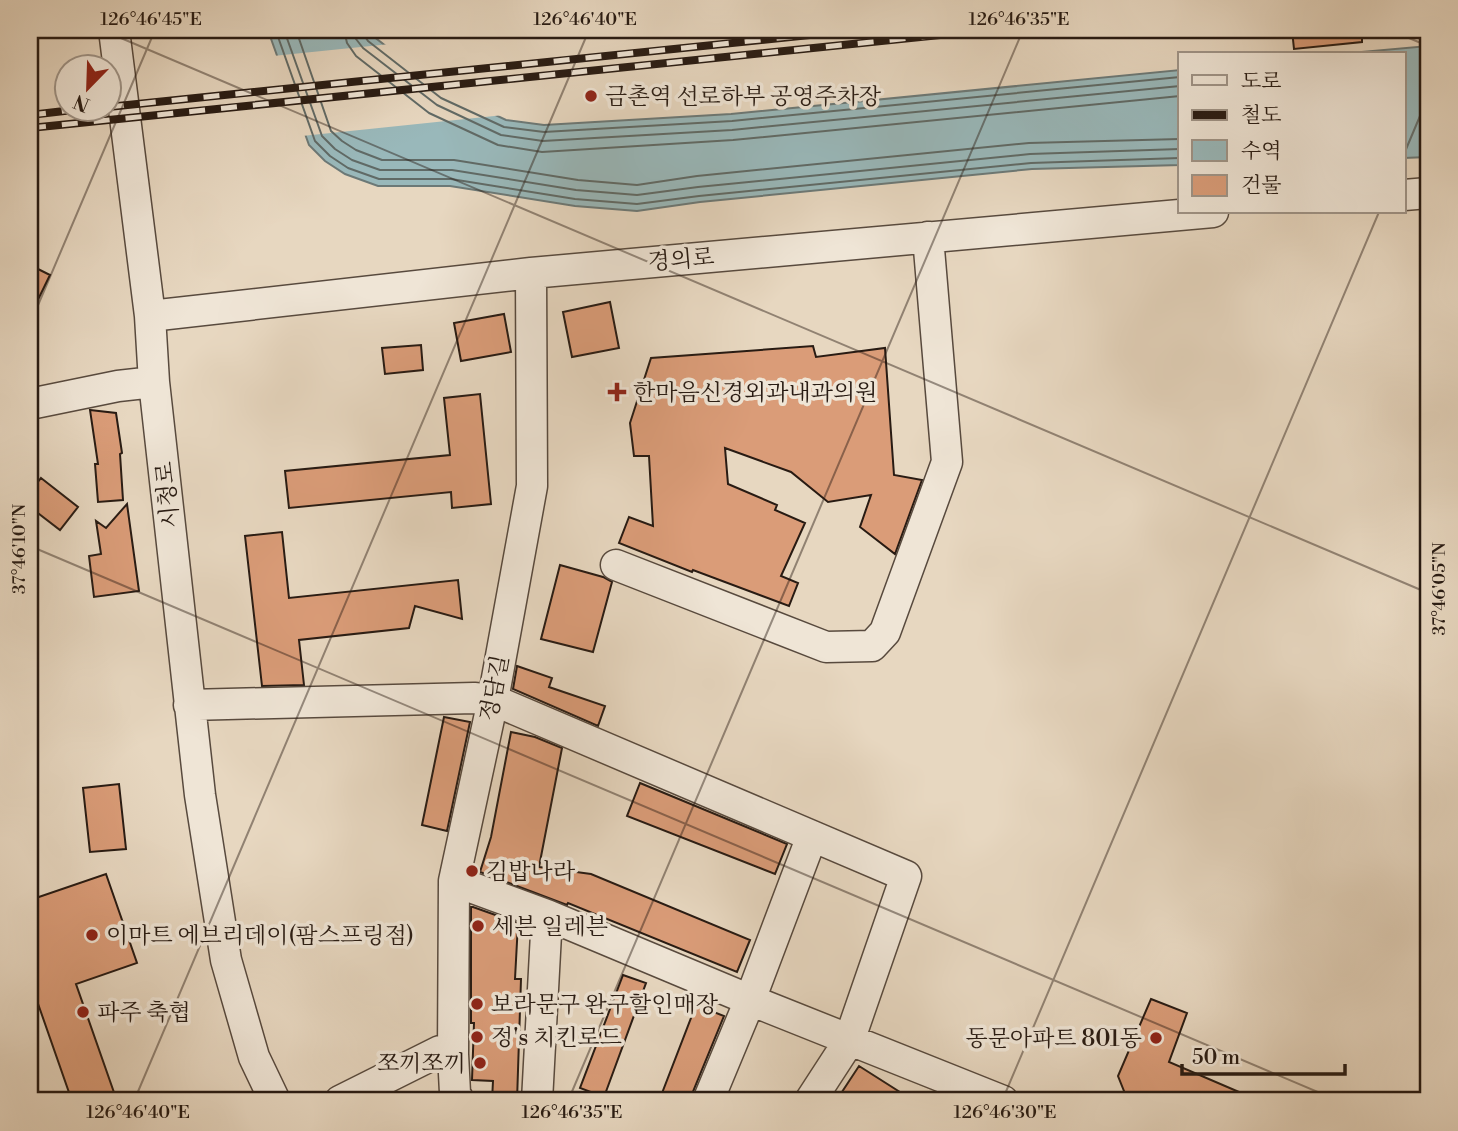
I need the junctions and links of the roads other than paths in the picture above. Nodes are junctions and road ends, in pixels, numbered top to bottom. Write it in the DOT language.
graph roads {
  1 [pos="114,30"];
  2 [pos="1428,193"];
  3 [pos="1406,195"];
  4 [pos="1190,214"];
  5 [pos="928,237"];
  6 [pos="531,273"];
  7 [pos="150,316"];
  8 [pos="155,382"];
  9 [pos="30,404"];
  10 [pos="616,565"];
  11 [pos="493,700"];
  12 [pos="190,705"];
  13 [pos="812,836"];
  14 [pos="454,881"];
  15 [pos="547,915"];
  16 [pos="750,1000"];
  17 [pos="849,1041"];
  18 [pos="453,1054"];
  19 [pos="254,1057"];
  20 [pos="251,1101"];
  21 [pos="275,1101"];
  22 [pos="340,1101"];
  23 [pos="459,1101"];
  24 [pos="537,1101"];
  25 [pos="708,1101"];
  26 [pos="810,1101"];
  27 [pos="1003,1101"];
  1 -- 7 [label="street, 시청로"];
  2 -- 3 [label="street"];
  4 -- 5 [label="street, 경의로"];
  5 -- 6 [label="street, 경의로"];
  5 -- 10 [label="street"];
  6 -- 7 [label="street, 경의로"];
  6 -- 11 [label="street, 정담길"];
  7 -- 8 [label="street, 시청로"];
  8 -- 9 [label="street"];
  8 -- 12 [label="street, 시청로"];
  11 -- 12 [label="street"];
  11 -- 13 [label="street"];
  11 -- 14 [label="street, 정담길"];
  12 -- 19 [label="street, 시청로"];
  13 -- 16 [label="street"];
  13 -- 17 [label="street"];
  14 -- 15 [label="street"];
  14 -- 18 [label="street, 정담길"];
  15 -- 16 [label="street"];
  15 -- 24 [label="street"];
  16 -- 17 [label="street"];
  16 -- 25 [label="street"];
  17 -- 26 [label="street"];
  17 -- 27 [label="street"];
  18 -- 22 [label="street"];
  18 -- 23 [label="street, 정담길"];
  19 -- 20 [label="street"];
  19 -- 21 [label="street"];
}
